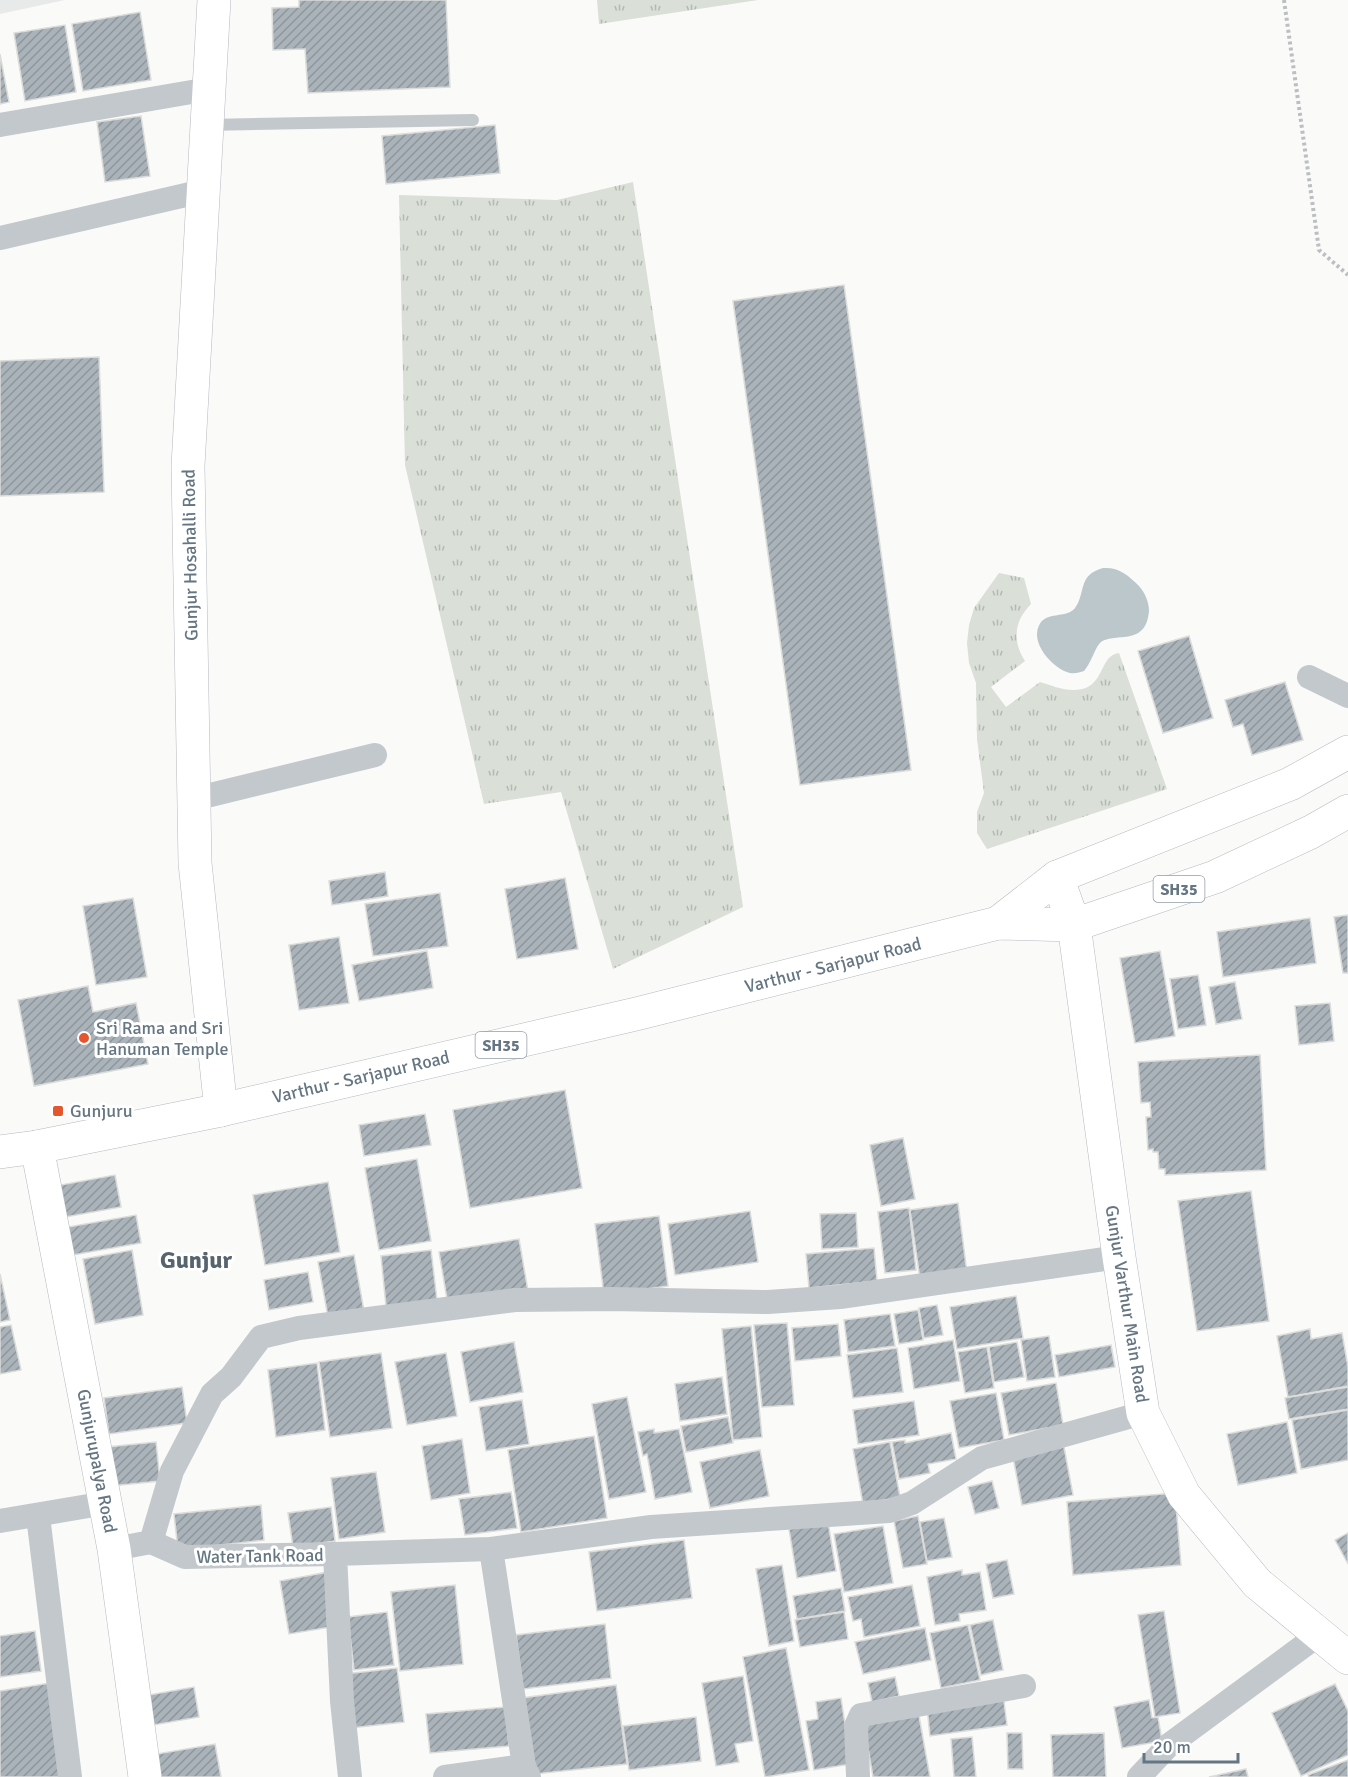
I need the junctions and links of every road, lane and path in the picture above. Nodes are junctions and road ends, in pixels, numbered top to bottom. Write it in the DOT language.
graph roads {
  1 [pos="214,0"];
  2 [pos="1284,0"];
  3 [pos="209,88"];
  4 [pos="473,120"];
  5 [pos="0,125"];
  6 [pos="207,125"];
  7 [pos="203,191"];
  8 [pos="0,238"];
  9 [pos="1348,274"];
  10 [pos="1309,677"];
  11 [pos="1348,696"];
  12 [pos="1348,752"];
  13 [pos="375,755"];
  14 [pos="194,799"];
  15 [pos="1348,811"];
  16 [pos="1057,877"];
  17 [pos="998,923"];
  18 [pos="1074,925"];
  19 [pos="221,1110"];
  20 [pos="37,1147"];
  21 [pos="0,1152"];
  22 [pos="1119,1257"];
  23 [pos="1143,1413"];
  24 [pos="106,1503"];
  25 [pos="38,1516"];
  26 [pos="0,1521"];
  27 [pos="151,1542"];
  28 [pos="114,1549"];
  29 [pos="491,1549"];
  30 [pos="335,1554"];
  31 [pos="1321,1634"];
  32 [pos="1348,1658"];
  33 [pos="1024,1686"];
  34 [pos="527,1771"];
  35 [pos="69,1777"];
  36 [pos="146,1777"];
  37 [pos="350,1777"];
  38 [pos="445,1777"];
  39 [pos="857,1777"];
  40 [pos="1139,1777"];
  1 -- 3 [label="main road, Gunjur Hosahalli Road"];
  2 -- 9 [label="path"];
  3 -- 5 [label="street"];
  3 -- 6 [label="main road, Gunjur Hosahalli Road"];
  4 -- 6 [label="lane"];
  6 -- 7 [label="main road, Gunjur Hosahalli Road"];
  7 -- 8 [label="street"];
  7 -- 14 [label="main road, Gunjur Hosahalli Road"];
  10 -- 11 [label="street"];
  12 -- 16 [label="main road, Varthur - Sarjapur Road / SH35"];
  13 -- 14 [label="street"];
  14 -- 19 [label="main road, Gunjur Hosahalli Road"];
  15 -- 18 [label="main road, Varthur - Sarjapur Road / SH35"];
  16 -- 17 [label="main road, Varthur - Sarjapur Road / SH35"];
  16 -- 18 [label="main road, Gunjur Varthur Main Road"];
  17 -- 18 [label="main road, Varthur - Sarjapur Road / SH35"];
  17 -- 19 [label="main road, Varthur - Sarjapur Road / SH35"];
  18 -- 22 [label="main road, Gunjur Varthur Main Road"];
  19 -- 20 [label="main road, Varthur - Sarjapur Road / SH35"];
  20 -- 21 [label="main road, Varthur - Sarjapur Road / SH35"];
  20 -- 24 [label="main road, Gunjurupalya Road"];
  22 -- 23 [label="main road, Gunjur Varthur Main Road"];
  22 -- 27 [label="street"];
  23 -- 29 [label="street, Water Tank Road"];
  23 -- 31 [label="main road, Gunjur Varthur Main Road"];
  24 -- 25 [label="street"];
  24 -- 28 [label="main road, Gunjurupalya Road"];
  25 -- 26 [label="street"];
  25 -- 35 [label="street"];
  27 -- 28 [label="street"];
  27 -- 30 [label="street, Water Tank Road"];
  28 -- 36 [label="main road, Gunjurupalya Road"];
  29 -- 30 [label="street, Water Tank Road"];
  29 -- 34 [label="street"];
  30 -- 37 [label="street"];
  31 -- 32 [label="main road, Gunjur Varthur Main Road"];
  31 -- 40 [label="street"];
  33 -- 39 [label="street"];
  34 -- 38 [label="street"];
}
